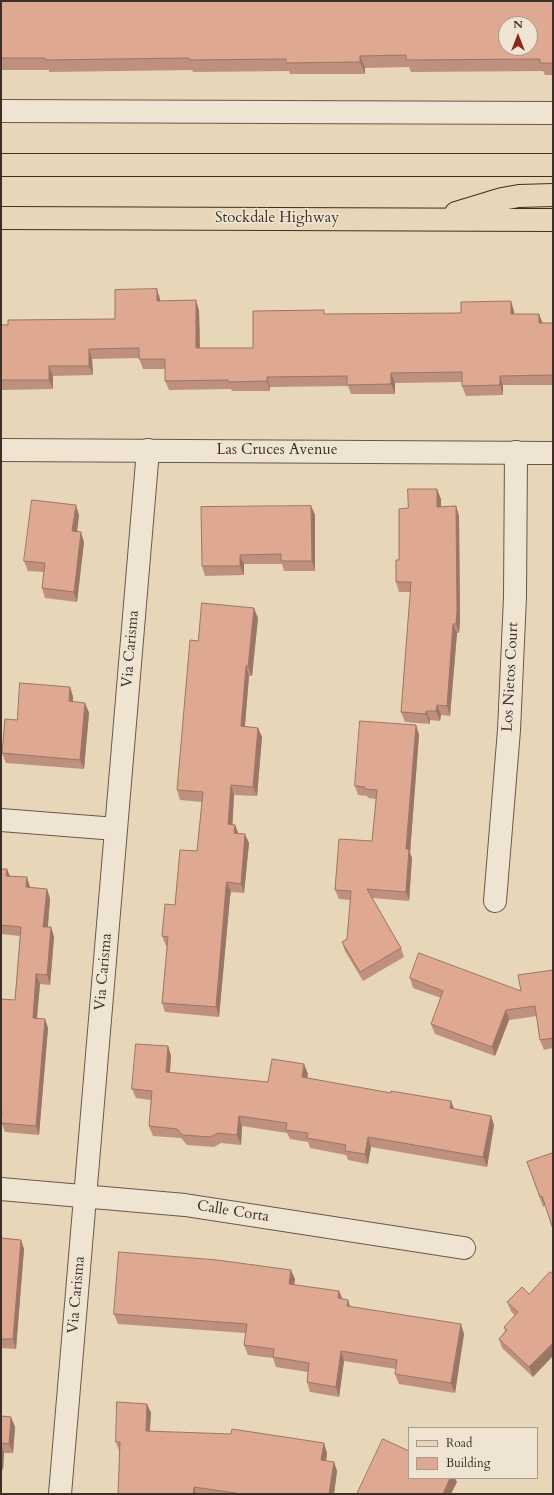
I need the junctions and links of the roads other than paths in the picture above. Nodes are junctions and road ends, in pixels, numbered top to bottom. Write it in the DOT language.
graph roads {
  1 [pos="1,111"];
  2 [pos="553,112"];
  3 [pos="1,165"];
  4 [pos="553,165"];
  5 [pos="553,194"];
  6 [pos="1,218"];
  7 [pos="432,220"];
  8 [pos="553,220"];
  9 [pos="1,450"];
  10 [pos="148,450"];
  11 [pos="516,452"];
  12 [pos="553,453"];
  13 [pos="1,820"];
  14 [pos="116,829"];
  15 [pos="495,901"];
  16 [pos="1,1189"];
  17 [pos="85,1196"];
  18 [pos="464,1248"];
  19 [pos="60,1494"];
  1 -- 2 [label="street"];
  3 -- 4 [label="main road"];
  5 -- 7 [label="main road"];
  6 -- 7 [label="main road, Stockdale Highway"];
  7 -- 8 [label="main road, Stockdale Highway"];
  9 -- 10 [label="street, Las Cruces Avenue"];
  10 -- 11 [label="street, Las Cruces Avenue"];
  10 -- 14 [label="street, Via Carisma"];
  11 -- 12 [label="street, Las Cruces Avenue"];
  11 -- 15 [label="street, Los Nietos Court"];
  13 -- 14 [label="street"];
  14 -- 17 [label="street, Via Carisma"];
  16 -- 17 [label="street, Calle Corta"];
  17 -- 18 [label="street, Calle Corta"];
  17 -- 19 [label="street, Via Carisma"];
}
